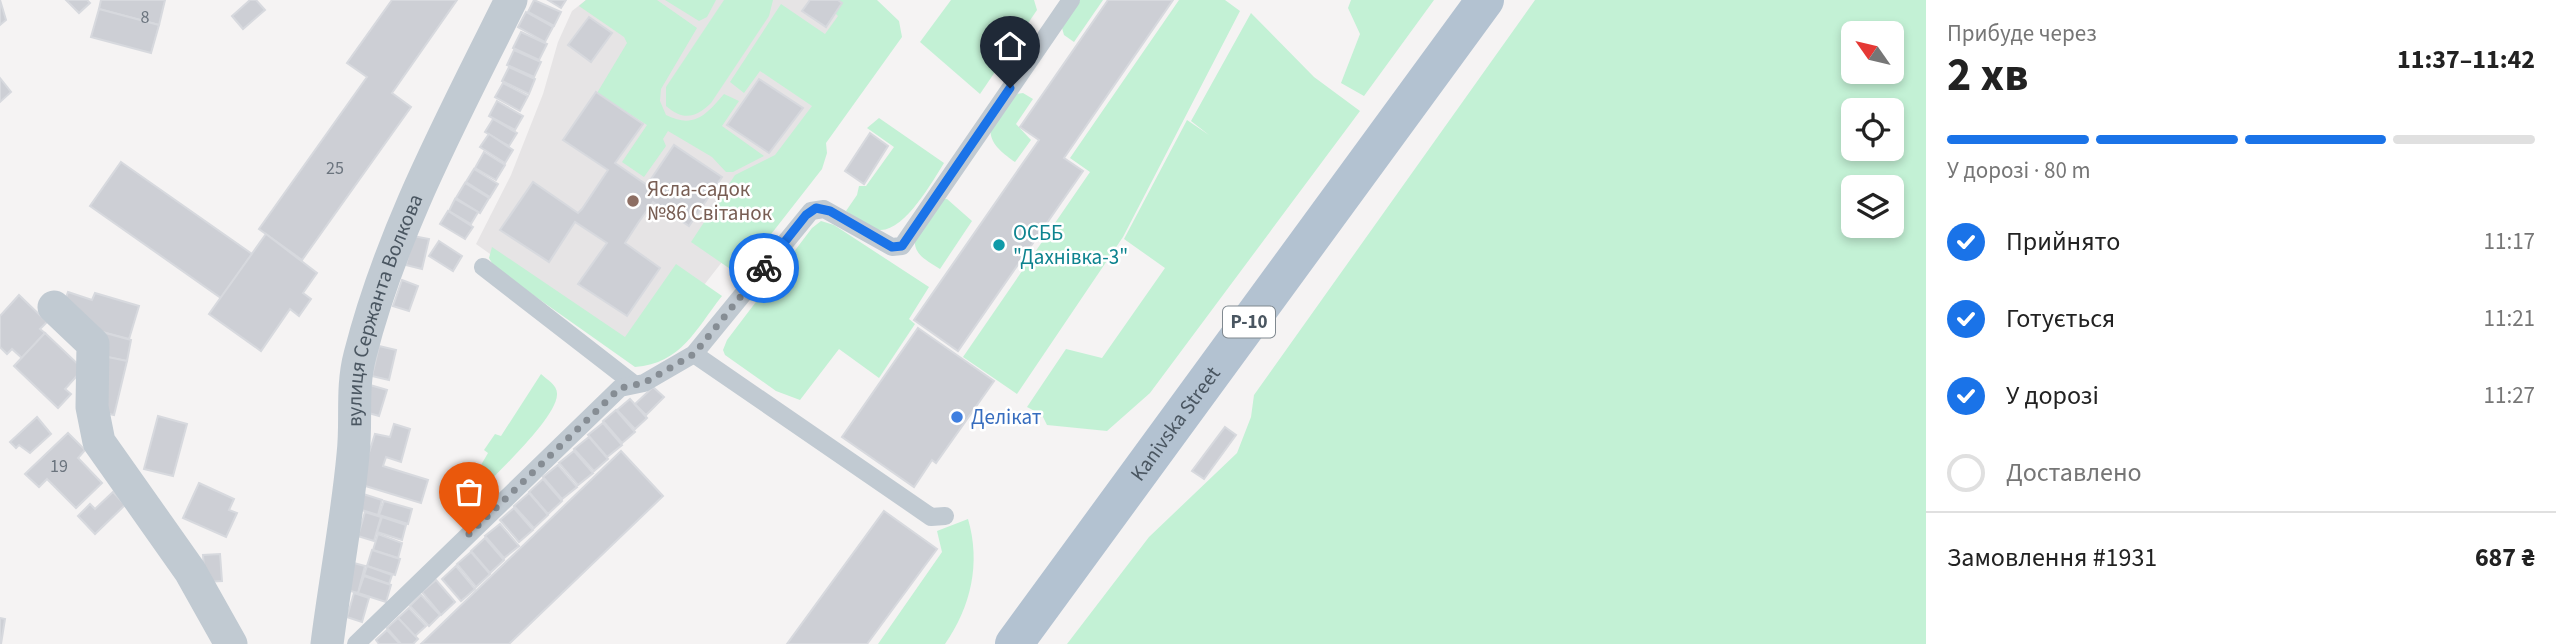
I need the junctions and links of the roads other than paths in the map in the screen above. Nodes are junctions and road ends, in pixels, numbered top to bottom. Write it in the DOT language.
graph roads {
  1 [pos="511,0"];
  2 [pos="1071,0"];
  3 [pos="1485,0"];
  4 [pos="483,267"];
  5 [pos="54,307"];
  6 [pos="694,354"];
  7 [pos="634,384"];
  8 [pos="945,516"];
  9 [pos="231,644"];
  10 [pos="327,644"];
  11 [pos="356,644"];
  12 [pos="1014,644"];
  1 -- 10 [label="street, вулиця Сержанта Волкова"];
  2 -- 6 [label="lane"];
  3 -- 12 [label="main road, Kanivska Street / Р-10"];
  4 -- 7 [label="lane"];
  5 -- 9 [label="street"];
  6 -- 7 [label="lane"];
  6 -- 8 [label="lane"];
  7 -- 11 [label="lane"];
}
